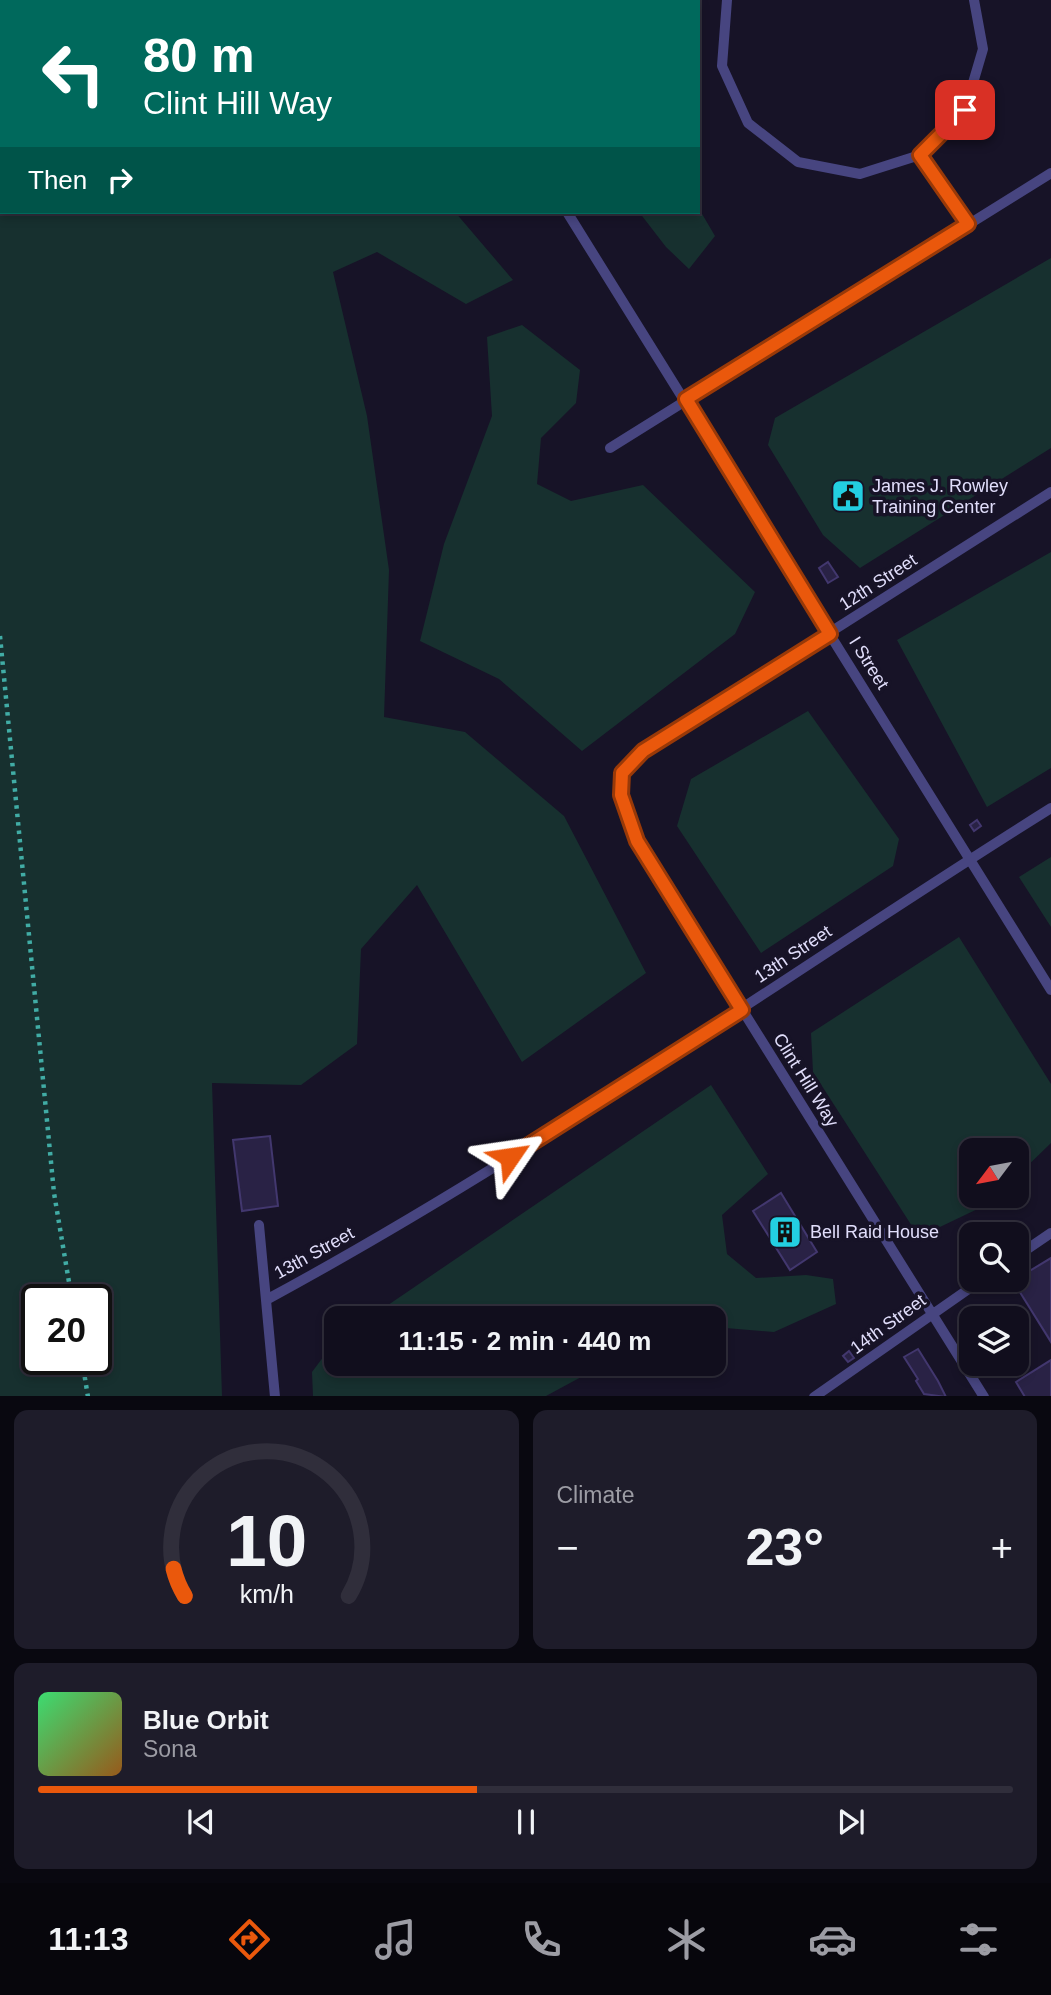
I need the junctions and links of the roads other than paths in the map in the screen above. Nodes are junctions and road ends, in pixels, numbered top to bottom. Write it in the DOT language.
graph roads {
  1 [pos="727,0"];
  2 [pos="974,0"];
  3 [pos="920,155"];
  4 [pos="1051,173"];
  5 [pos="568,214"];
  6 [pos="968,224"];
  7 [pos="686,399"];
  8 [pos="610,448"];
  9 [pos="1051,492"];
  10 [pos="830,634"];
  11 [pos="622,773"];
  12 [pos="1051,808"];
  13 [pos="971,858"];
  14 [pos="1051,990"];
  15 [pos="742,1010"];
  16 [pos="259,1225"];
  17 [pos="1051,1233"];
  18 [pos="1029,1248"];
  19 [pos="964,1292"];
  20 [pos="266,1300"];
  21 [pos="932,1314"];
  22 [pos="275,1396"];
  23 [pos="814,1396"];
  24 [pos="984,1396"];
  1 -- 3 [label="lane"];
  2 -- 3 [label="lane"];
  3 -- 6 [label="lane"];
  4 -- 6 [label="lane"];
  5 -- 7 [label="lane, I Street"];
  6 -- 7 [label="lane"];
  7 -- 8 [label="lane"];
  7 -- 10 [label="lane, I Street"];
  9 -- 10 [label="lane, 12th Street"];
  10 -- 11 [label="lane, 12th Street"];
  10 -- 13 [label="lane, I Street"];
  11 -- 15 [label="lane, Clint Hill Way"];
  12 -- 13 [label="lane, 13th Street"];
  13 -- 14 [label="lane, I Street"];
  13 -- 15 [label="lane, 13th Street"];
  15 -- 20 [label="lane, 13th Street"];
  15 -- 21 [label="lane, Clint Hill Way"];
  16 -- 20 [label="lane"];
  17 -- 18 [label="lane"];
  19 -- 21 [label="lane, 14th Street"];
  20 -- 22 [label="lane"];
  21 -- 23 [label="lane, 14th Street"];
  21 -- 24 [label="lane, Clint Hill Way"];
}
